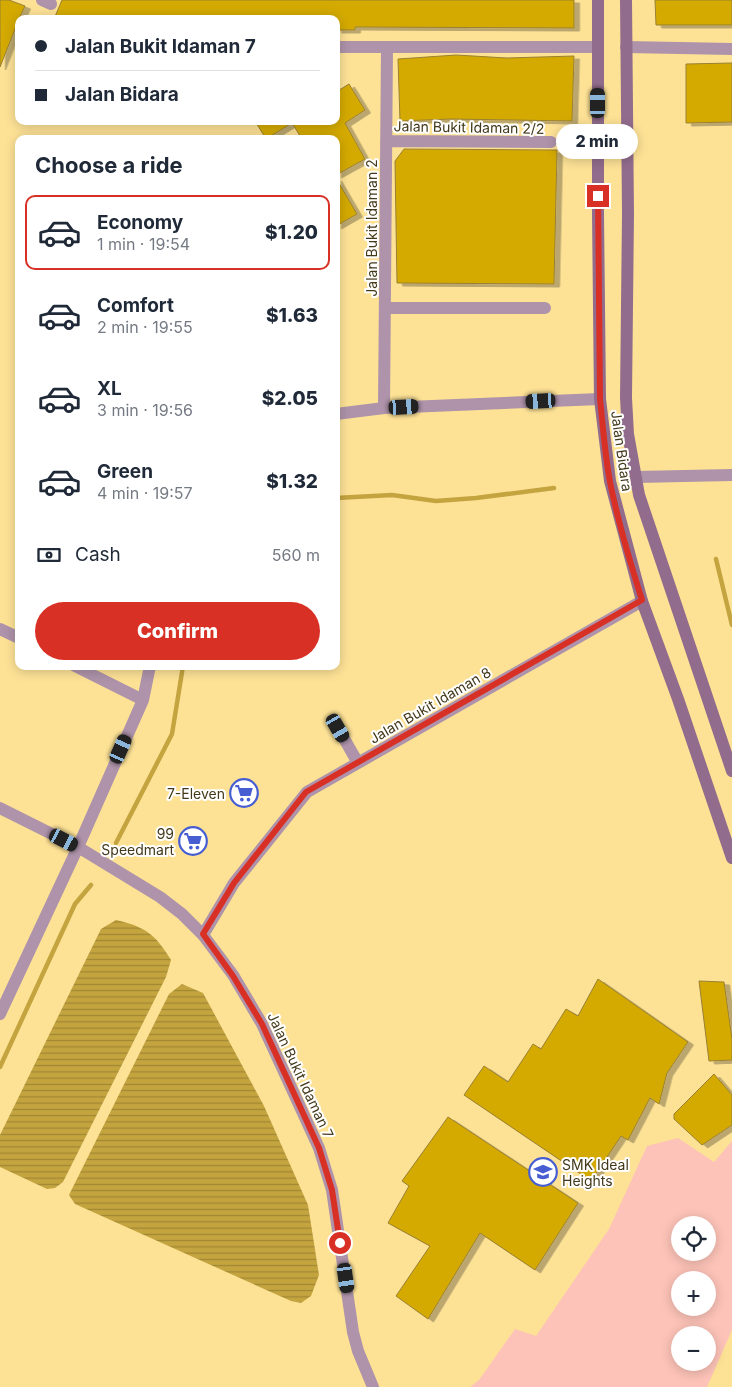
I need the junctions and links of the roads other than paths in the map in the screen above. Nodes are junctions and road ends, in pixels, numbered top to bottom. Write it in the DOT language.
graph roads {
  1 [pos="598,0"];
  2 [pos="626,0"];
  3 [pos="340,47"];
  4 [pos="387,47"];
  5 [pos="598,47"];
  6 [pos="626,47"];
  7 [pos="732,49"];
  8 [pos="386,141"];
  9 [pos="551,142"];
  10 [pos="385,308"];
  11 [pos="544,308"];
  12 [pos="600,399"];
  13 [pos="384,408"];
  14 [pos="340,414"];
  15 [pos="732,475"];
  16 [pos="636,477"];
  17 [pos="642,600"];
  18 [pos="0,629"];
  19 [pos="15,636"];
  20 [pos="83,670"];
  21 [pos="149,670"];
  22 [pos="142,700"];
  23 [pos="338,728"];
  24 [pos="358,763"];
  25 [pos="732,771"];
  26 [pos="0,808"];
  27 [pos="78,847"];
  28 [pos="732,858"];
  29 [pos="203,934"];
  30 [pos="0,1014"];
  31 [pos="373,1387"];
  1 -- 5 [label="main road, Jalan Bidara"];
  2 -- 6 [label="main road, Jalan Bidara"];
  3 -- 4 [label="street"];
  4 -- 5 [label="street"];
  4 -- 8 [label="street, Jalan Bukit Idaman 2"];
  5 -- 12 [label="main road, Jalan Bidara"];
  6 -- 7 [label="street"];
  6 -- 16 [label="main road, Jalan Bidara"];
  8 -- 9 [label="street, Jalan Bukit Idaman 2/2"];
  8 -- 10 [label="street, Jalan Bukit Idaman 2"];
  10 -- 11 [label="street"];
  10 -- 13 [label="street, Jalan Bukit Idaman 2"];
  12 -- 13 [label="street"];
  12 -- 17 [label="main road, Jalan Bidara"];
  13 -- 14 [label="street"];
  15 -- 16 [label="street"];
  16 -- 25 [label="main road, Jalan Bidara"];
  17 -- 24 [label="street, Jalan Bukit Idaman 8"];
  17 -- 28 [label="main road, Jalan Bidara"];
  18 -- 19 [label="street"];
  20 -- 22 [label="street"];
  21 -- 22 [label="street"];
  22 -- 27 [label="street"];
  23 -- 24 [label="street"];
  24 -- 29 [label="street, Jalan Bukit Idaman 8"];
  26 -- 27 [label="street, Jalan Bukit Idaman 7"];
  27 -- 29 [label="street, Jalan Bukit Idaman 7"];
  27 -- 30 [label="street"];
  29 -- 31 [label="street, Jalan Bukit Idaman 7"];
}
